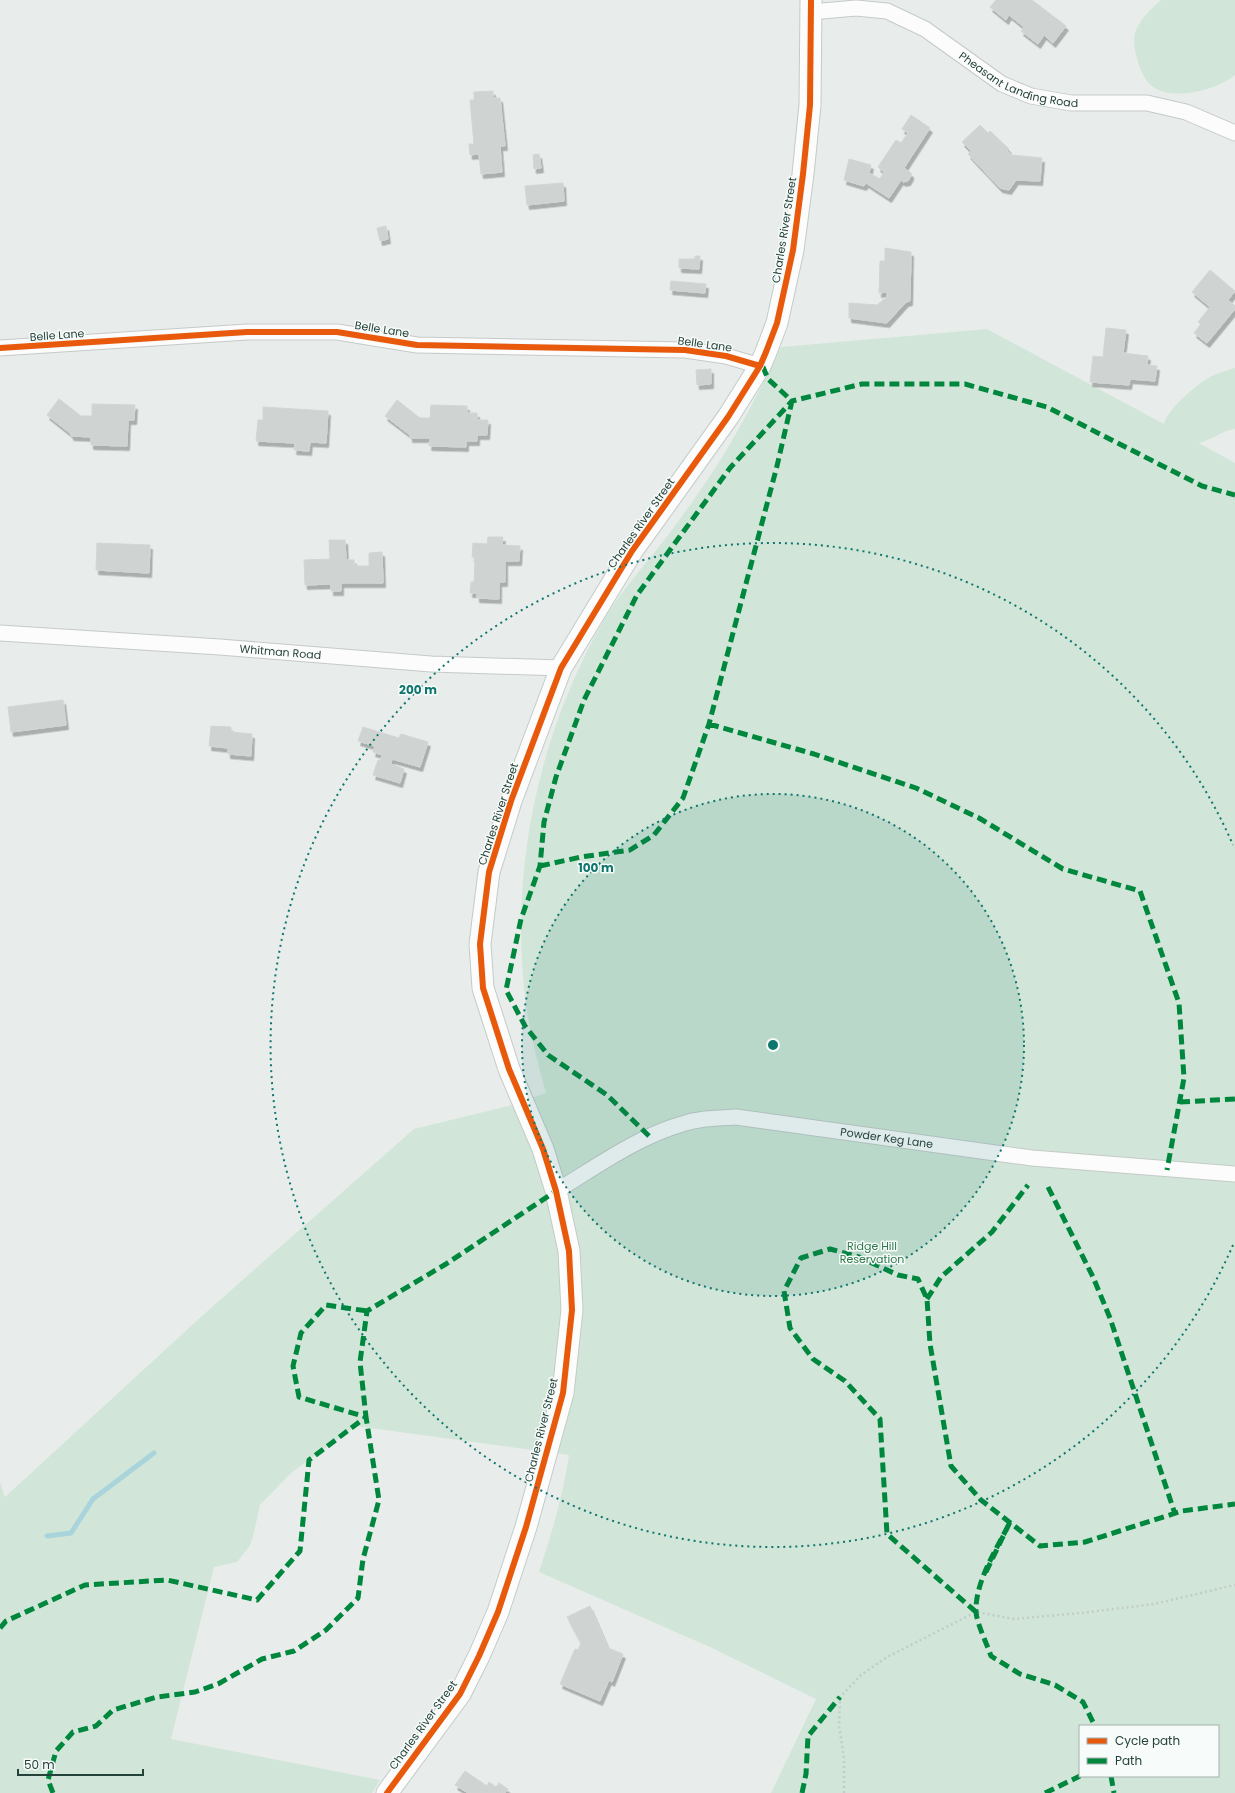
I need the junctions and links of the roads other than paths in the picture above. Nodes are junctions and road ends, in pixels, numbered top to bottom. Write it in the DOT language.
graph roads {
  1 [pos="811,6"];
  2 [pos="1235,133"];
  3 [pos="0,348"];
  4 [pos="760,366"];
  5 [pos="0,633"];
  6 [pos="561,668"];
  7 [pos="1235,1174"];
  8 [pos="556,1191"];
  9 [pos="387,1793"];
  1 -- 2 [label="street, Pheasant Landing Road"];
  1 -- 4 [label="street, Charles River Street"];
  3 -- 4 [label="street, Belle Lane"];
  4 -- 6 [label="street, Charles River Street"];
  5 -- 6 [label="street, Whitman Road"];
  6 -- 8 [label="street, Charles River Street"];
  7 -- 8 [label="street, Powder Keg Lane"];
  8 -- 9 [label="street, Charles River Street"];
}
